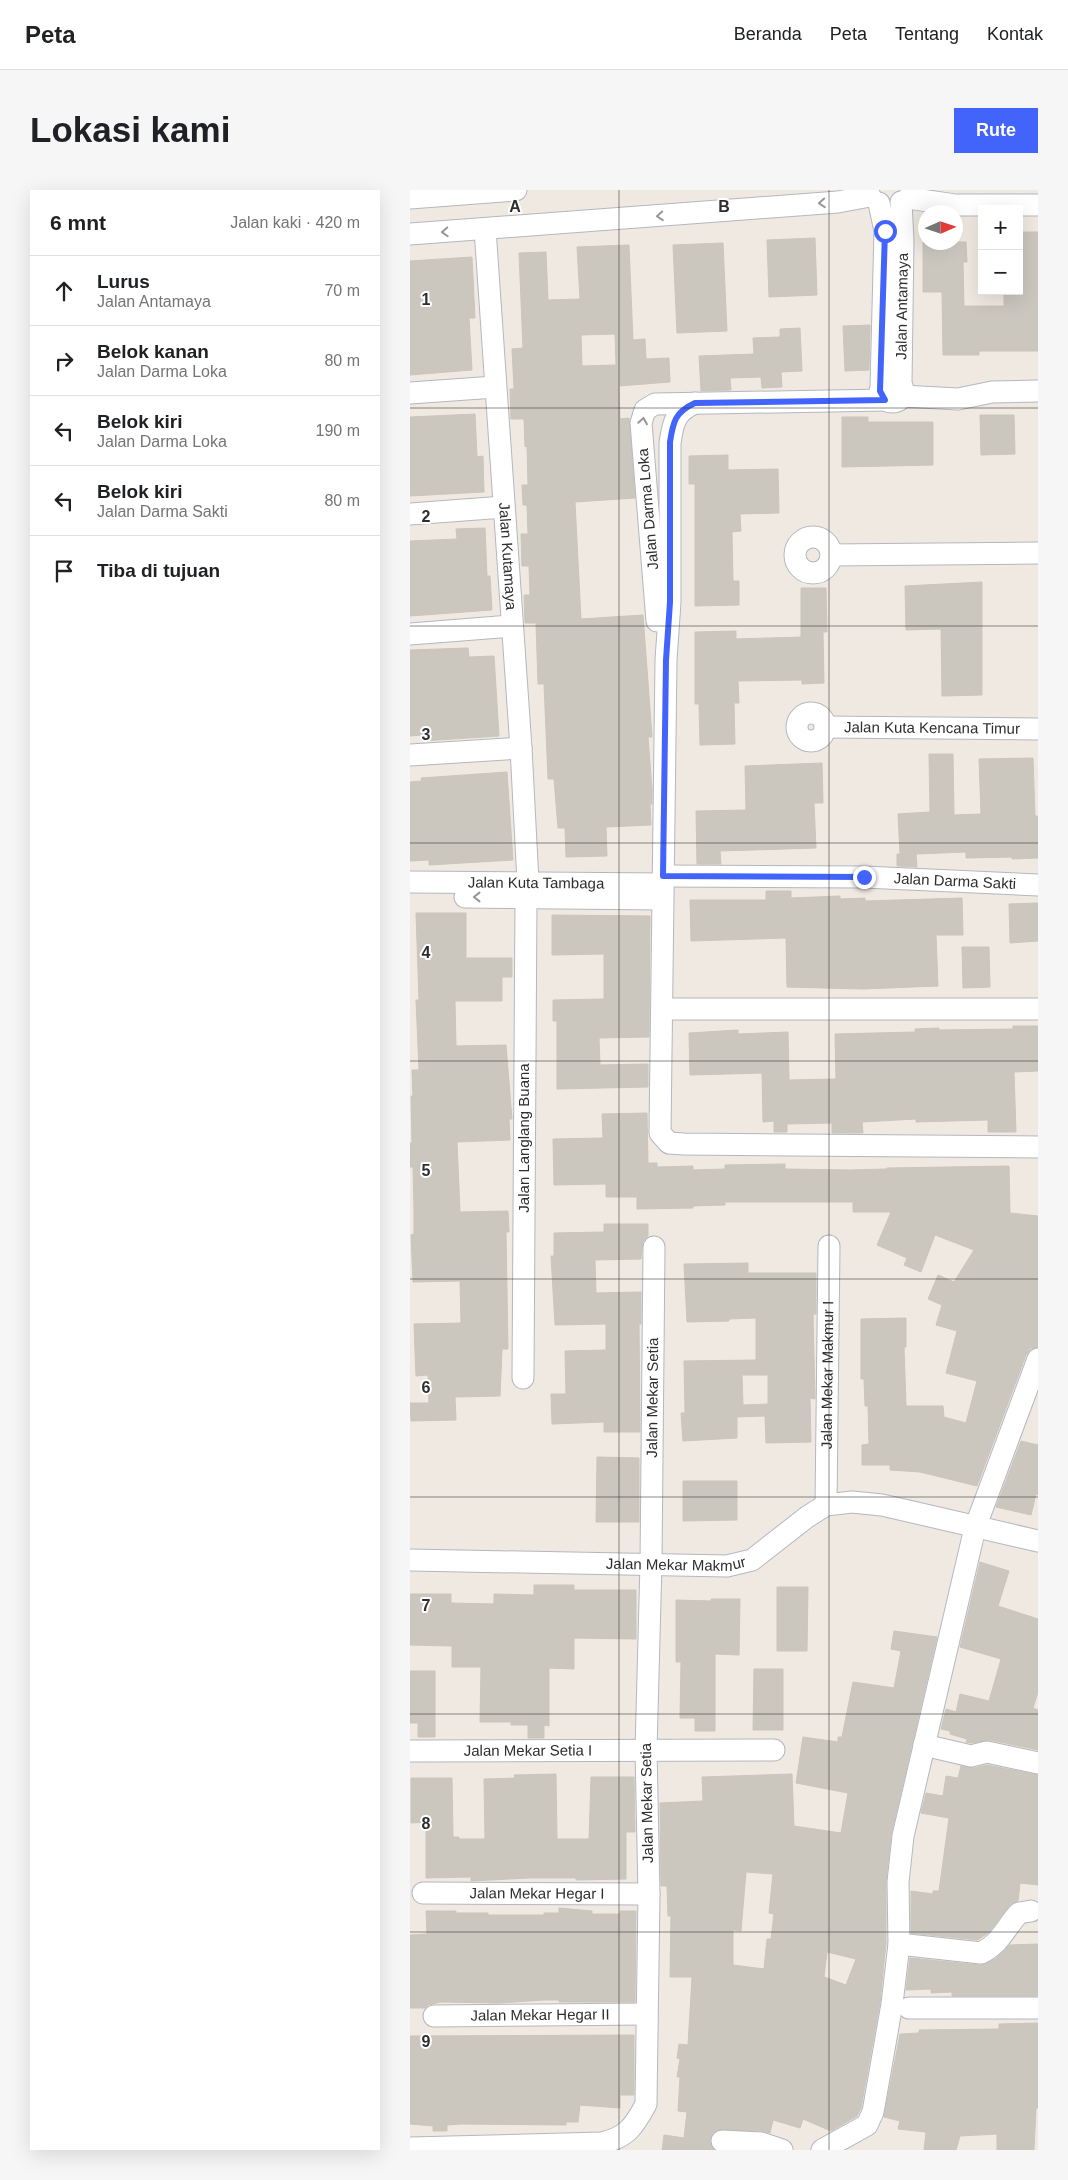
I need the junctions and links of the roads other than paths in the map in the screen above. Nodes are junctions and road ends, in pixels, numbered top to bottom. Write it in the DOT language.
graph roads {
  1 [pos="516,190"];
  2 [pos="872,196"];
  3 [pos="907,196"];
  4 [pos="410,198"];
  5 [pos="1038,204"];
  6 [pos="485,229"];
  7 [pos="410,234"];
  8 [pos="495,388"];
  9 [pos="894,390"];
  10 [pos="1038,391"];
  11 [pos="410,393"];
  12 [pos="695,403"];
  13 [pos="504,507"];
  14 [pos="410,514"];
  15 [pos="1038,553"];
  16 [pos="831,555"];
  17 [pos="512,626"];
  18 [pos="410,634"];
  19 [pos="666,660"];
  20 [pos="826,727"];
  21 [pos="1038,729"];
  22 [pos="521,748"];
  23 [pos="410,755"];
  24 [pos="410,882"];
  25 [pos="1038,885"];
  26 [pos="663,886"];
  27 [pos="527,890"];
  28 [pos="410,897"];
  29 [pos="662,1009"];
  30 [pos="1038,1009"];
  31 [pos="1038,1147"];
  32 [pos="829,1246"];
  33 [pos="654,1247"];
  34 [pos="1038,1360"];
  35 [pos="523,1378"];
  36 [pos="826,1505"];
  37 [pos="975,1528"];
  38 [pos="1038,1541"];
  39 [pos="410,1560"];
  40 [pos="651,1563"];
  41 [pos="924,1745"];
  42 [pos="646,1750"];
  43 [pos="774,1750"];
  44 [pos="410,1751"];
  45 [pos="1038,1763"];
  46 [pos="423,1893"];
  47 [pos="650,1894"];
  48 [pos="1031,1912"];
  49 [pos="899,1944"];
  50 [pos="909,2008"];
  51 [pos="1038,2008"];
  52 [pos="646,2014"];
  53 [pos="434,2016"];
  54 [pos="722,2141"];
  55 [pos="410,2148"];
  56 [pos="782,2150"];
  57 [pos="822,2150"];
  1 -- 4 [label="street"];
  2 -- 3 [label="street"];
  2 -- 6 [label="street, one-way"];
  2 -- 9 [label="street, Jalan Antamaya"];
  3 -- 5 [label="street"];
  3 -- 9 [label="street, Jalan Antamaya"];
  6 -- 7 [label="street, one-way"];
  6 -- 8 [label="street, Jalan Kutamaya"];
  8 -- 11 [label="street"];
  8 -- 13 [label="street, Jalan Kutamaya"];
  9 -- 10 [label="street, Jalan Darma Loka"];
  9 -- 12 [label="street, Jalan Darma Loka"];
  12 -- 19 [label="street, Jalan Darma Loka"];
  19 -- 12 [label="street, Jalan Darma Loka, one-way"];
  13 -- 14 [label="street"];
  13 -- 17 [label="street, Jalan Kutamaya"];
  15 -- 16 [label="street"];
  17 -- 18 [label="street"];
  17 -- 22 [label="street, Jalan Kutamaya"];
  19 -- 26 [label="street, Jalan Darma Loka"];
  20 -- 21 [label="street, Jalan Kuta Kencana Timur"];
  22 -- 23 [label="street"];
  22 -- 27 [label="street, Jalan Kutamaya"];
  24 -- 27 [label="street, Jalan Kuta Tambaga"];
  25 -- 26 [label="street, Jalan Darma Sakti"];
  26 -- 27 [label="street, Jalan Kuta Tambaga"];
  26 -- 29 [label="street, Jalan Darma Loka"];
  27 -- 28 [label="street, Jalan Kuta Tambaga, one-way"];
  27 -- 35 [label="street, Jalan Langlang Buana"];
  29 -- 30 [label="street"];
  29 -- 31 [label="street, Jalan Darma Loka"];
  32 -- 36 [label="street, Jalan Mekar Makmur I"];
  33 -- 40 [label="street, Jalan Mekar Setia"];
  34 -- 37 [label="street"];
  36 -- 37 [label="street, Jalan Mekar Makmur"];
  36 -- 40 [label="street, Jalan Mekar Makmur"];
  37 -- 38 [label="street, Jalan Mekar Makmur"];
  37 -- 41 [label="street"];
  39 -- 40 [label="street, Jalan Mekar Makmur"];
  40 -- 42 [label="street, Jalan Mekar Setia"];
  41 -- 45 [label="street"];
  41 -- 49 [label="street"];
  42 -- 43 [label="street, Jalan Mekar Setia I"];
  42 -- 44 [label="street, Jalan Mekar Setia I"];
  42 -- 47 [label="street, Jalan Mekar Setia"];
  46 -- 47 [label="street, Jalan Mekar Hegar I"];
  47 -- 52 [label="street, Jalan Mekar Setia"];
  48 -- 49 [label="street"];
  49 -- 57 [label="street"];
  50 -- 51 [label="street"];
  52 -- 53 [label="street, Jalan Mekar Hegar II"];
  52 -- 55 [label="street, Jalan Mekar Setia"];
  54 -- 56 [label="street"];
}
